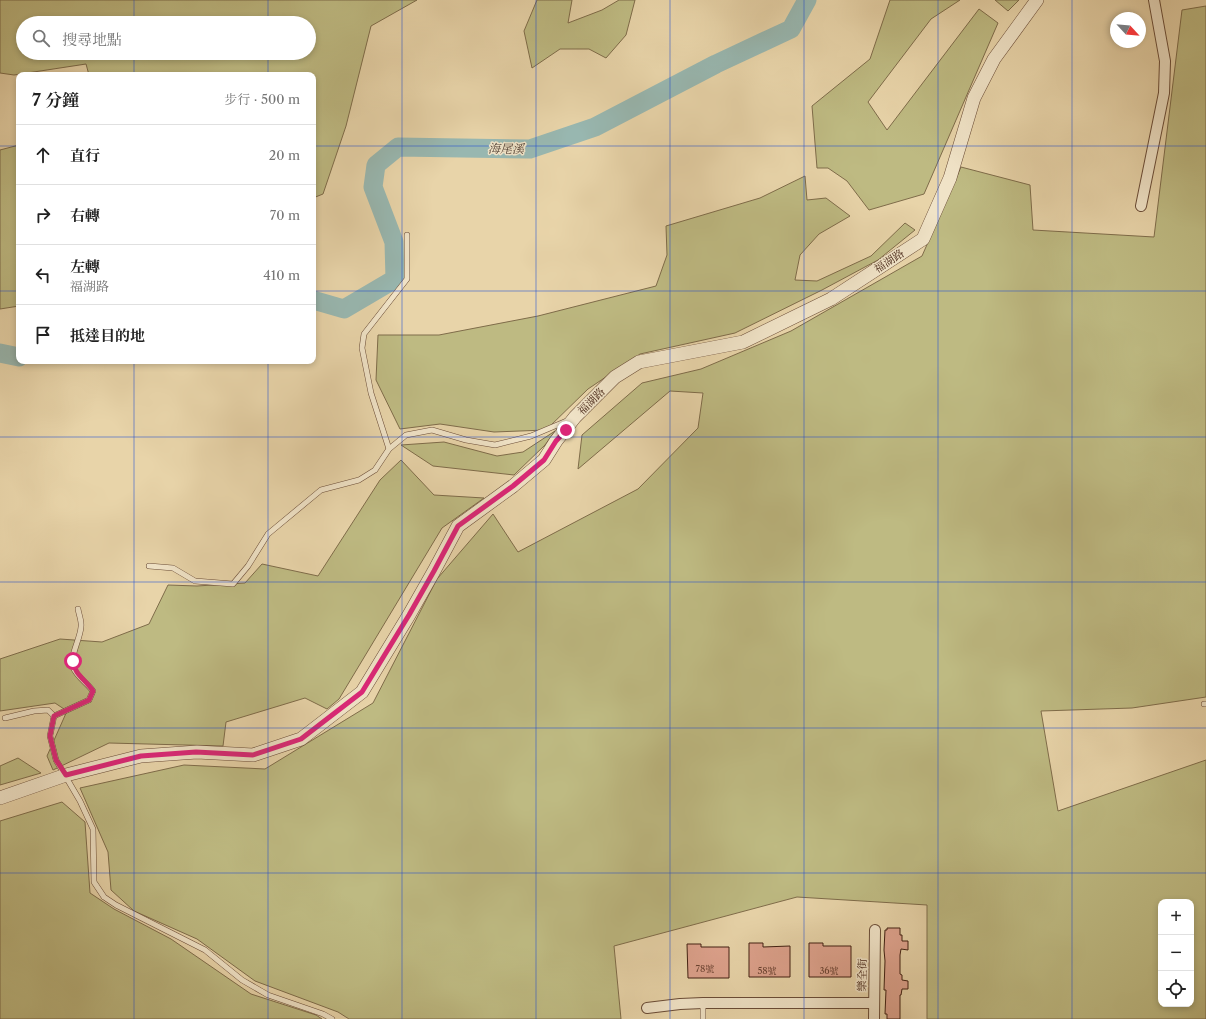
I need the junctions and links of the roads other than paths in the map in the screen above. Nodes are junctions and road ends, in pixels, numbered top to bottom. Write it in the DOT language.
graph roads {
  1 [pos="1037,0"];
  2 [pos="1154,0"];
  3 [pos="1141,206"];
  4 [pos="407,235"];
  5 [pos="576,417"];
  6 [pos="389,450"];
  7 [pos="149,566"];
  8 [pos="78,609"];
  9 [pos="54,716"];
  10 [pos="4,718"];
  11 [pos="66,775"];
  12 [pos="0,798"];
  13 [pos="875,930"];
  14 [pos="703,1003"];
  15 [pos="874,1003"];
  16 [pos="646,1008"];
  17 [pos="332,1019"];
  18 [pos="703,1019"];
  19 [pos="874,1019"];
  1 -- 5 [label="street, 福湖路"];
  2 -- 3 [label="street"];
  4 -- 6 [label="lane"];
  5 -- 6 [label="lane"];
  5 -- 11 [label="street, 福湖路"];
  6 -- 7 [label="lane"];
  8 -- 9 [label="lane"];
  9 -- 10 [label="lane"];
  9 -- 11 [label="lane"];
  11 -- 12 [label="street, 福湖路"];
  11 -- 17 [label="lane"];
  13 -- 15 [label="street, 樂全街"];
  14 -- 15 [label="street"];
  14 -- 16 [label="street"];
  14 -- 18 [label="lane"];
  15 -- 19 [label="street, 樂全街"];
}
